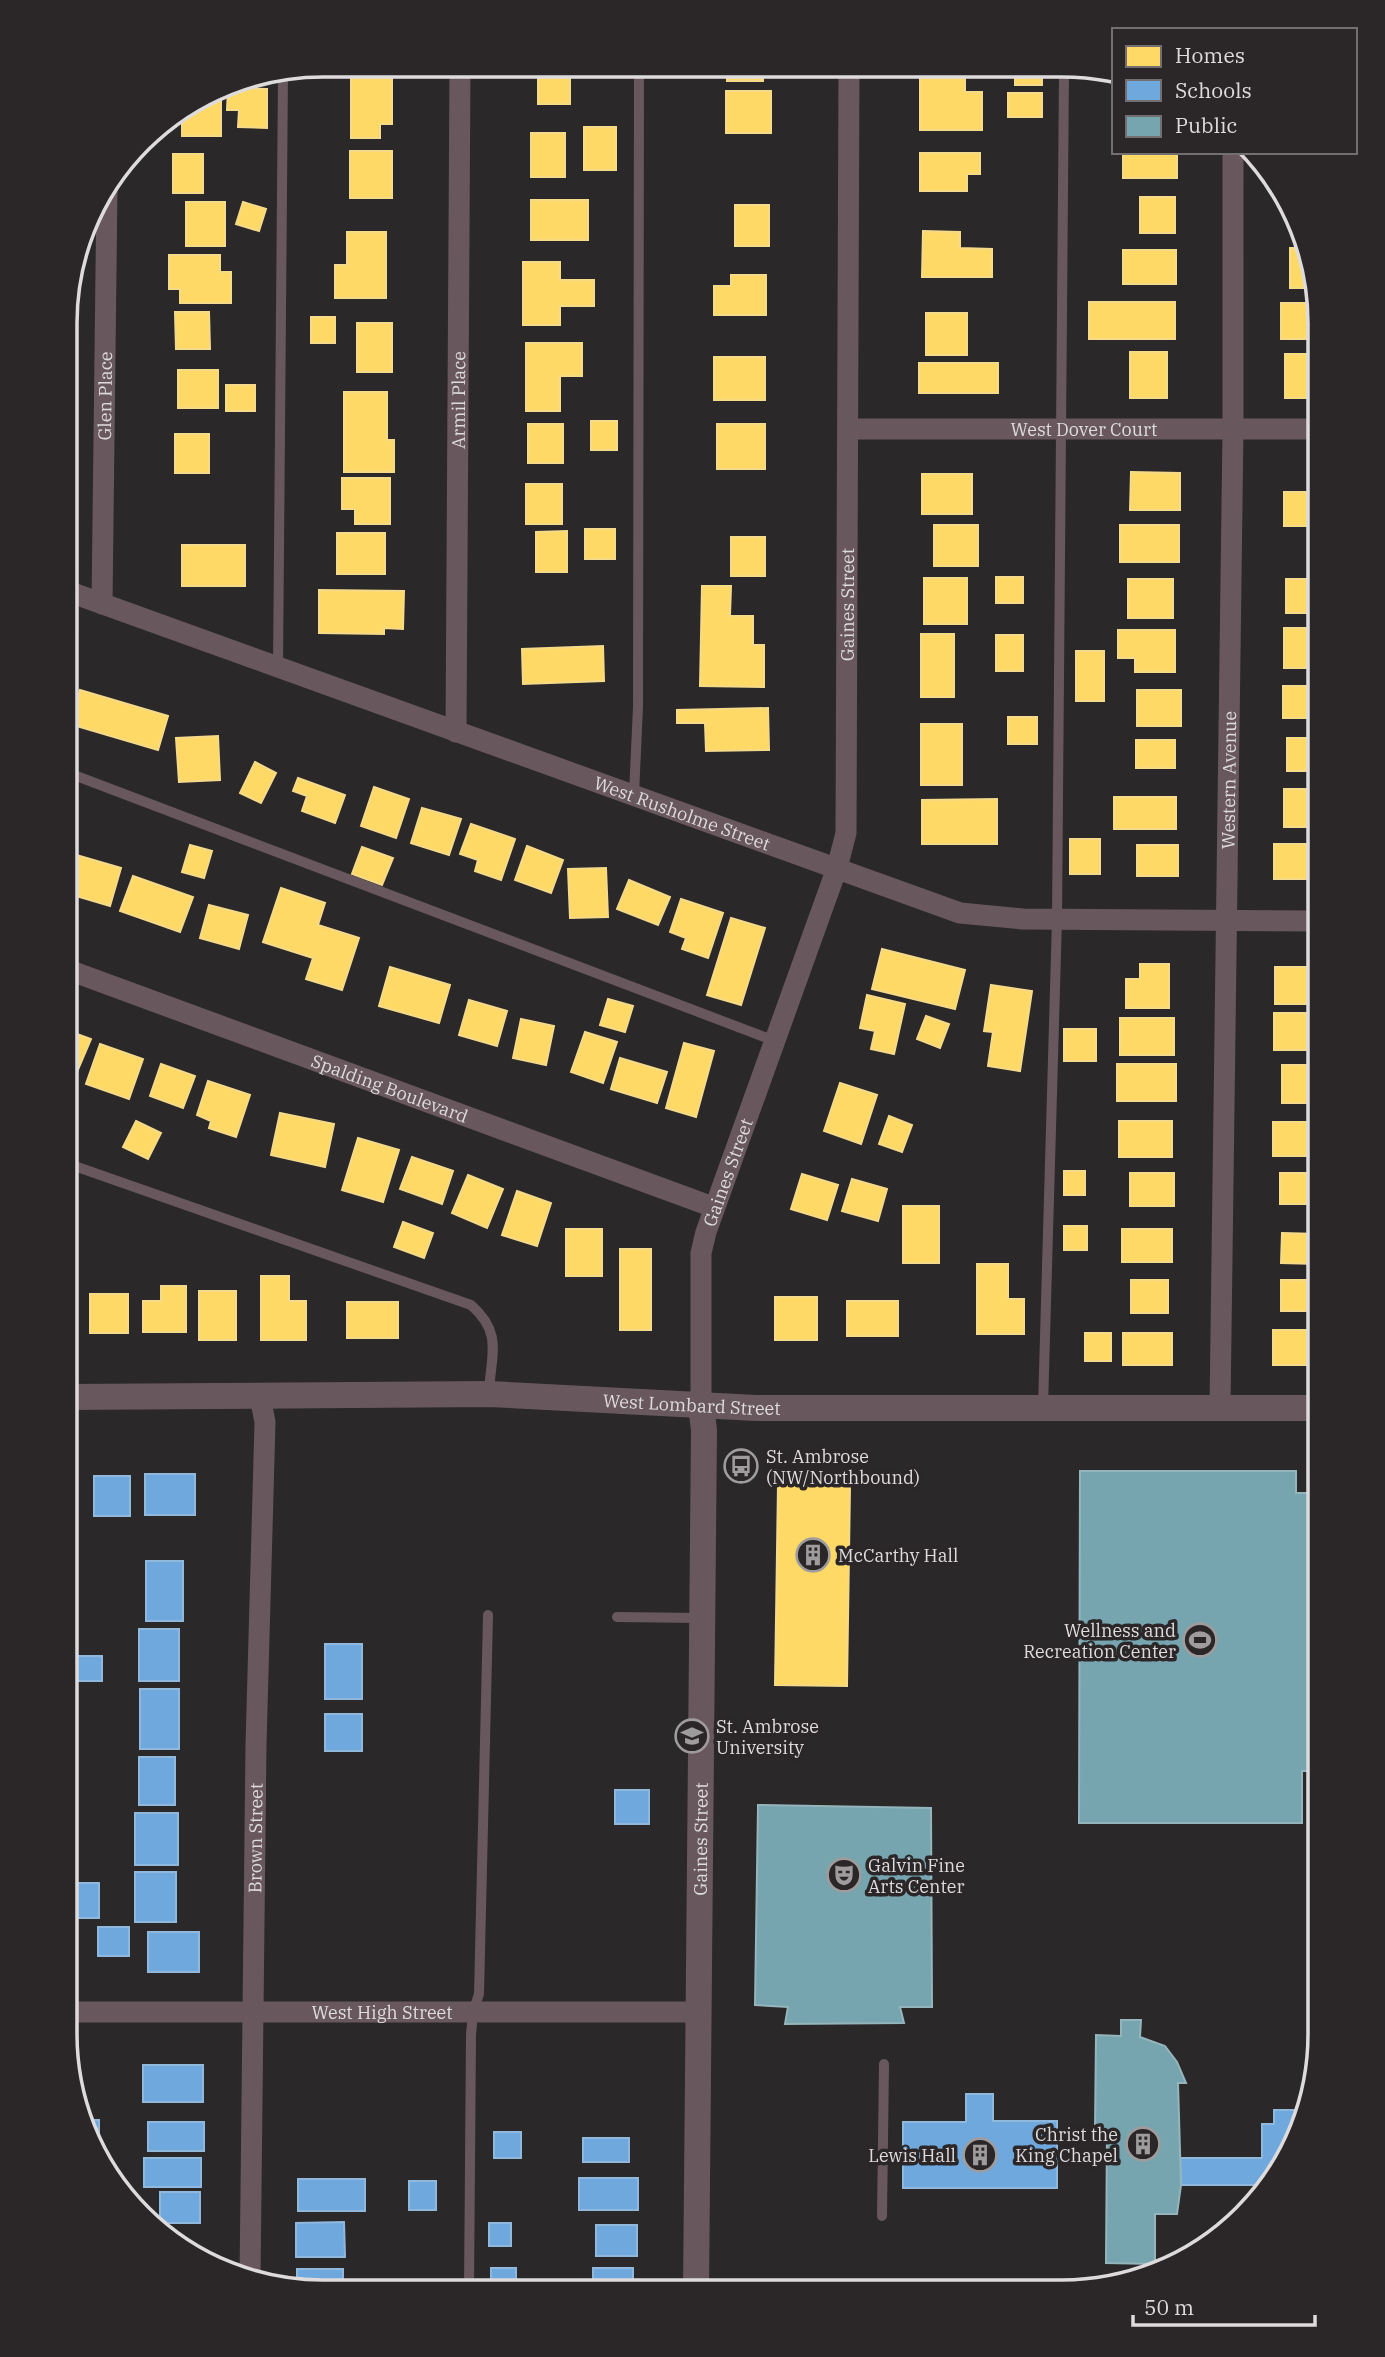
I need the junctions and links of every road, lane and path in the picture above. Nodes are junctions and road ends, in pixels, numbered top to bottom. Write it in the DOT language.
graph roads {
  1 [pos="849,77"];
  2 [pos="1064,77"];
  3 [pos="460,78"];
  4 [pos="639,78"];
  5 [pos="283,81"];
  6 [pos="1233,154"];
  7 [pos="107,206"];
  8 [pos="848,429"];
  9 [pos="1063,429"];
  10 [pos="1233,429"];
  11 [pos="1308,429"];
  12 [pos="77,595"];
  13 [pos="102,604"];
  14 [pos="278,668"];
  15 [pos="456,732"];
  16 [pos="77,776"];
  17 [pos="634,794"];
  18 [pos="837,868"];
  19 [pos="1057,919"];
  20 [pos="1227,920"];
  21 [pos="1308,921"];
  22 [pos="77,973"];
  23 [pos="775,1041"];
  24 [pos="77,1167"];
  25 [pos="713,1207"];
  26 [pos="489,1394"];
  27 [pos="77,1397"];
  28 [pos="260,1397"];
  29 [pos="701,1406"];
  30 [pos="1043,1408"];
  31 [pos="1220,1408"];
  32 [pos="1307,1408"];
  33 [pos="488,1615"];
  34 [pos="617,1617"];
  35 [pos="701,1618"];
  36 [pos="77,2012"];
  37 [pos="473,2012"];
  38 [pos="698,2012"];
  39 [pos="253,2013"];
  40 [pos="884,2064"];
  41 [pos="882,2216"];
  42 [pos="250,2269"];
  43 [pos="469,2280"];
  44 [pos="696,2280"];
  1 -- 8 [label="street, Gaines Street"];
  2 -- 9 [label="lane"];
  3 -- 15 [label="street, Armil Place"];
  4 -- 17 [label="lane"];
  5 -- 14 [label="lane"];
  6 -- 10 [label="street, Western Avenue"];
  7 -- 13 [label="street, Glen Place"];
  8 -- 9 [label="street, West Dover Court"];
  8 -- 18 [label="street, Gaines Street"];
  9 -- 10 [label="street, West Dover Court"];
  9 -- 19 [label="lane"];
  10 -- 11 [label="street, West Dover Court"];
  10 -- 20 [label="street, Western Avenue"];
  12 -- 13 [label="street, West Rusholme Street"];
  13 -- 14 [label="street, West Rusholme Street"];
  14 -- 15 [label="street, West Rusholme Street"];
  15 -- 17 [label="street, West Rusholme Street"];
  16 -- 23 [label="lane"];
  17 -- 18 [label="street, West Rusholme Street"];
  18 -- 19 [label="street, West Rusholme Street"];
  18 -- 23 [label="street, Gaines Street"];
  19 -- 20 [label="street, West Rusholme Street"];
  19 -- 30 [label="lane"];
  20 -- 21 [label="street, West Rusholme Street"];
  20 -- 31 [label="street, Western Avenue"];
  22 -- 25 [label="street, Spalding Boulevard"];
  23 -- 25 [label="street, Gaines Street"];
  24 -- 26 [label="lane"];
  25 -- 29 [label="street, Gaines Street"];
  26 -- 28 [label="street, West Lombard Street"];
  26 -- 29 [label="street, West Lombard Street"];
  27 -- 28 [label="street, West Lombard Street"];
  28 -- 39 [label="street, Brown Street"];
  29 -- 30 [label="street, West Lombard Street"];
  29 -- 35 [label="street, Gaines Street"];
  30 -- 31 [label="street, West Lombard Street"];
  31 -- 32 [label="street, West Lombard Street"];
  33 -- 37 [label="lane"];
  34 -- 35 [label="lane"];
  35 -- 38 [label="street, Gaines Street"];
  36 -- 39 [label="street, West High Street"];
  37 -- 38 [label="street, West High Street"];
  37 -- 39 [label="street, West High Street"];
  37 -- 43 [label="lane"];
  38 -- 44 [label="street, Gaines Street"];
  39 -- 42 [label="street, Brown Street"];
  40 -- 41 [label="lane"];
}
